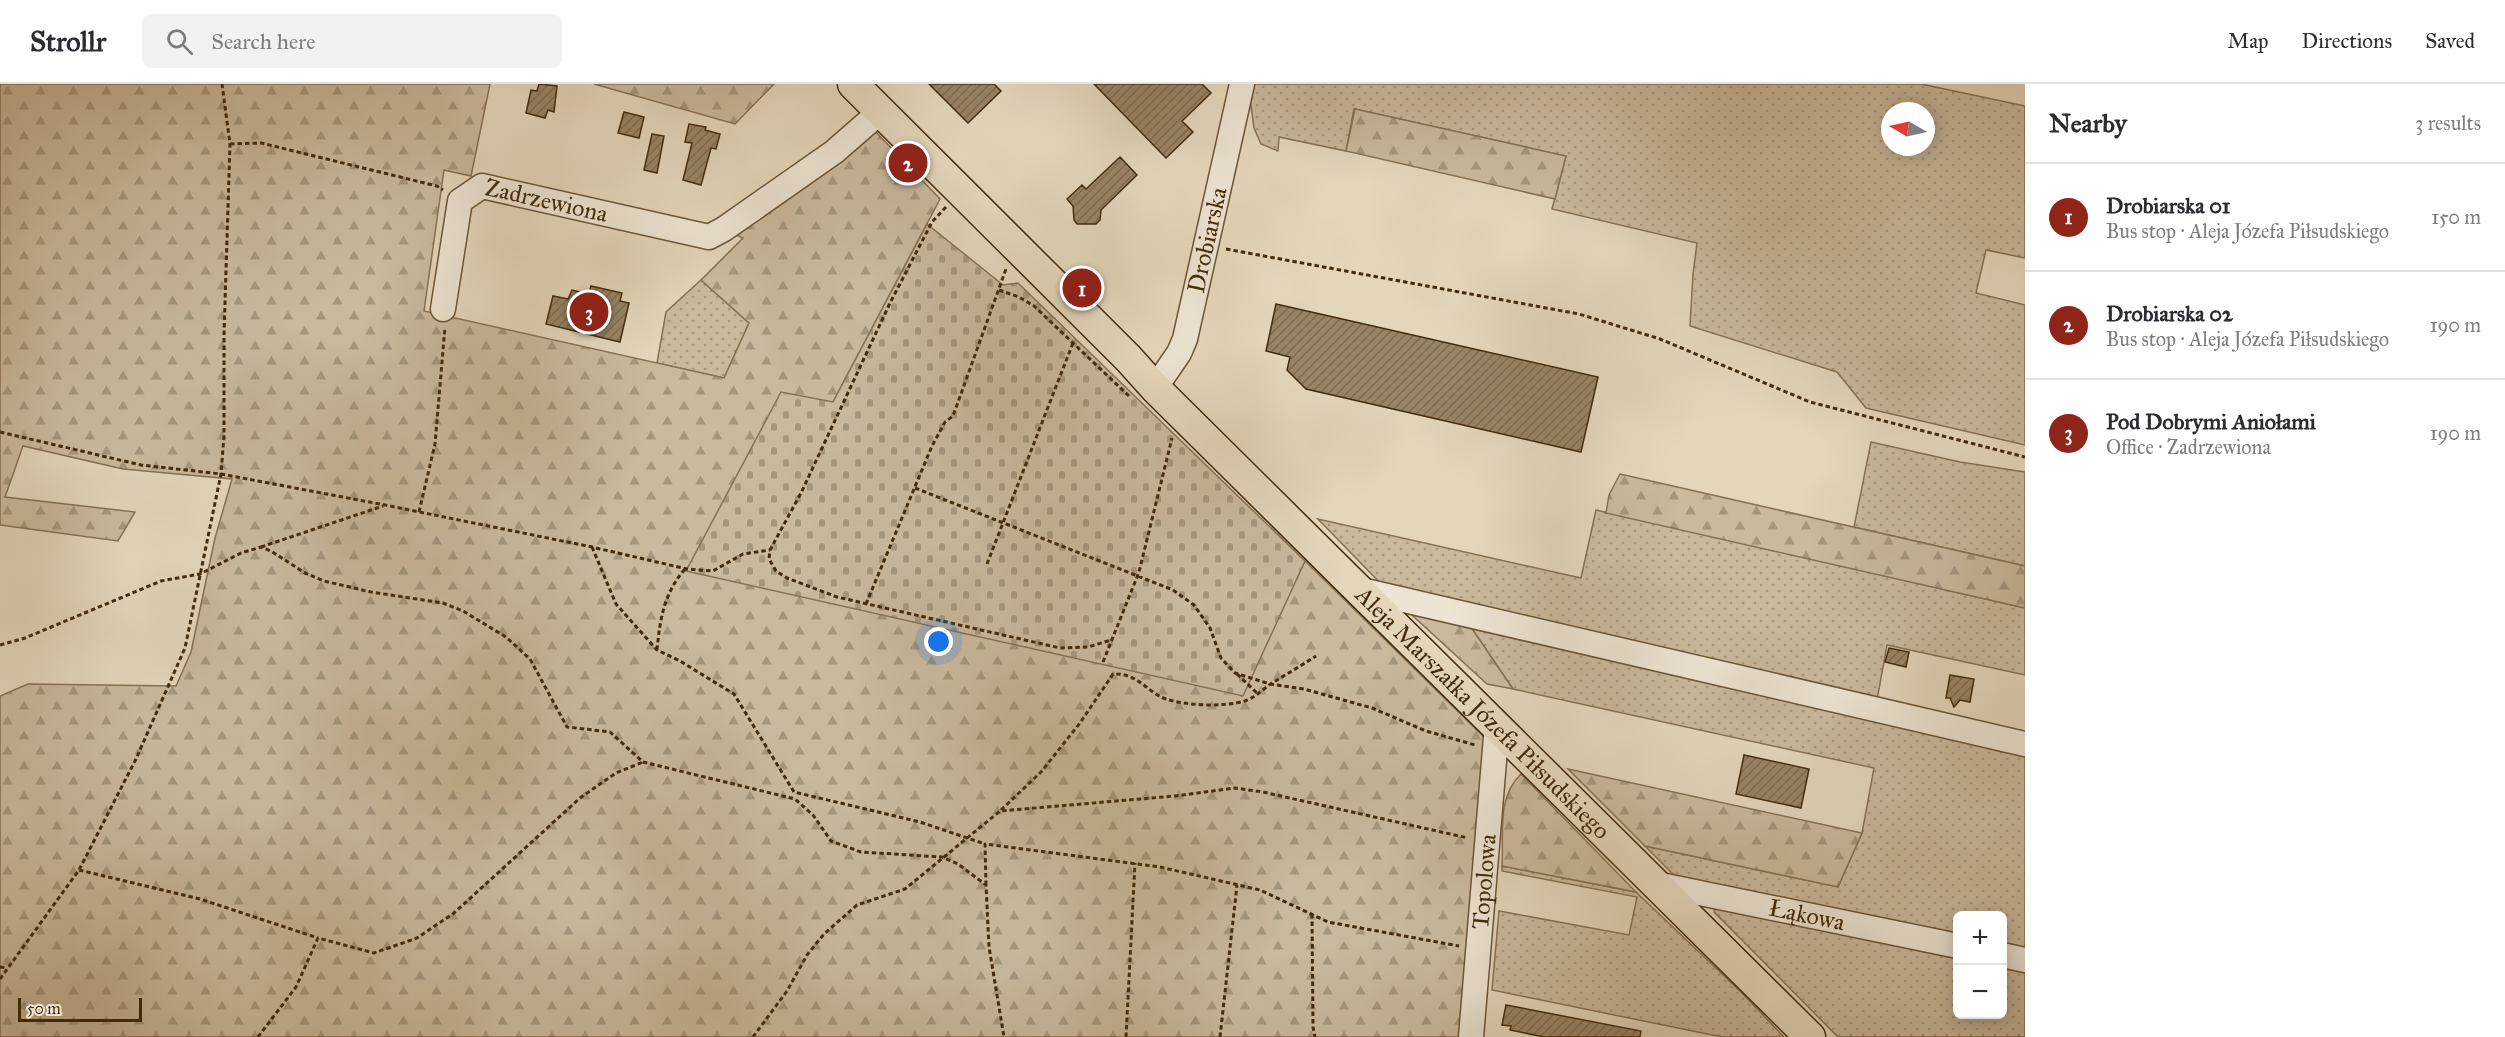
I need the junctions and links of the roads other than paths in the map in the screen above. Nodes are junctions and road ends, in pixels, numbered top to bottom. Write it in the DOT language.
graph roads {
  1 [pos="853,84"];
  2 [pos="1242,84"];
  3 [pos="881,111"];
  4 [pos="548,189"];
  5 [pos="717,233"];
  6 [pos="443,309"];
  7 [pos="1143,393"];
  8 [pos="1361,590"];
  9 [pos="1496,738"];
  10 [pos="2025,744"];
  11 [pos="1656,884"];
  12 [pos="1953,945"];
  13 [pos="2007,957"];
  14 [pos="2025,960"];
  15 [pos="1474,1036"];
  16 [pos="1810,1037"];
  1 -- 3 [label="main road, Aleja Marszałka Józefa Piłsudskiego"];
  2 -- 7 [label="street, Drobiarska"];
  3 -- 5 [label="street"];
  3 -- 7 [label="main road, Aleja Marszałka Józefa Piłsudskiego"];
  4 -- 5 [label="street"];
  5 -- 6 [label="street, Zadrzewiona"];
  7 -- 8 [label="main road, Aleja Marszałka Józefa Piłsudskiego"];
  8 -- 9 [label="main road, Aleja Marszałka Józefa Piłsudskiego"];
  8 -- 10 [label="street"];
  9 -- 11 [label="main road, Aleja Marszałka Józefa Piłsudskiego"];
  9 -- 15 [label="street, Topolowa"];
  11 -- 12 [label="street, Łąkowa"];
  11 -- 16 [label="main road, Aleja Marszałka Józefa Piłsudskiego"];
  13 -- 14 [label="street"];
}
